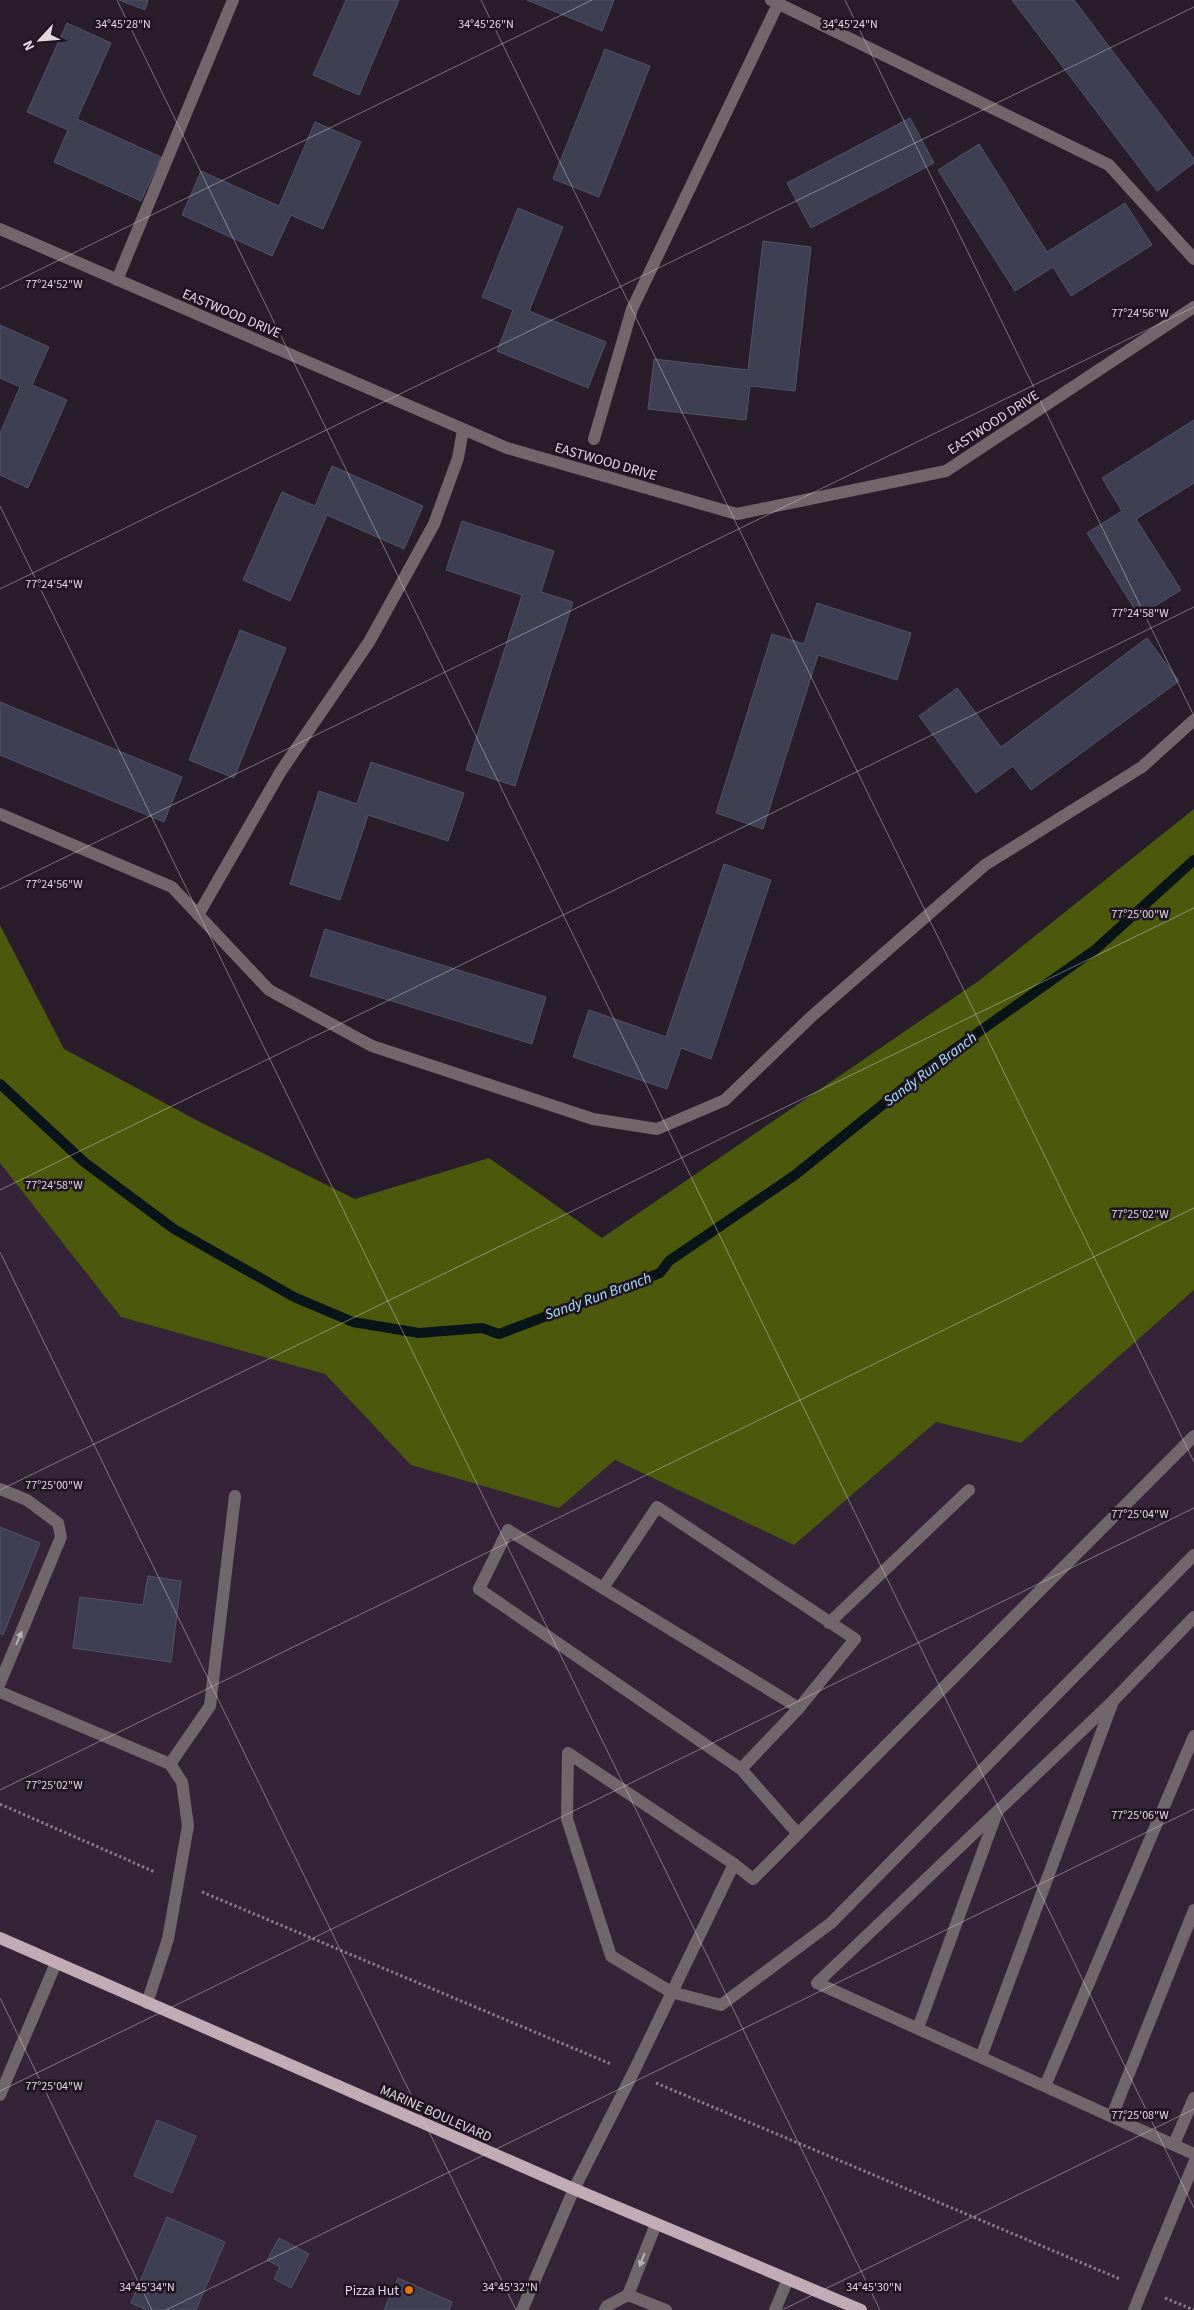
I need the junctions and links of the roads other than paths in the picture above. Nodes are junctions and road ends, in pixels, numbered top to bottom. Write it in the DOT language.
graph roads {
  1 [pos="233,0"];
  2 [pos="774,2"];
  3 [pos="0,229"];
  4 [pos="1194,259"];
  5 [pos="116,280"];
  6 [pos="1194,307"];
  7 [pos="463,430"];
  8 [pos="594,439"];
  9 [pos="1194,720"];
  10 [pos="0,814"];
  11 [pos="198,915"];
  12 [pos="1194,1436"];
  13 [pos="0,1489"];
  14 [pos="969,1490"];
  15 [pos="236,1496"];
  16 [pos="1194,1555"];
  17 [pos="602,1588"];
  18 [pos="1194,1617"];
  19 [pos="829,1623"];
  20 [pos="0,1683"];
  21 [pos="0,1692"];
  22 [pos="1113,1702"];
  23 [pos="799,1708"];
  24 [pos="1194,1736"];
  25 [pos="170,1764"];
  26 [pos="741,1769"];
  27 [pos="997,1812"];
  28 [pos="798,1834"];
  29 [pos="734,1864"];
  30 [pos="1194,1910"];
  31 [pos="0,1938"];
  32 [pos="56,1963"];
  33 [pos="671,1992"];
  34 [pos="146,2003"];
  35 [pos="918,2028"];
  36 [pos="981,2057"];
  37 [pos="1044,2086"];
  38 [pos="0,2095"];
  39 [pos="1194,2098"];
  40 [pos="1112,2116"];
  41 [pos="1174,2144"];
  42 [pos="1194,2154"];
  43 [pos="1194,2163"];
  44 [pos="574,2190"];
  45 [pos="656,2224"];
  46 [pos="788,2279"];
  47 [pos="628,2294"];
  48 [pos="522,2310"];
  49 [pos="605,2310"];
  50 [pos="666,2310"];
  51 [pos="775,2310"];
  52 [pos="861,2310"];
  53 [pos="1134,2310"];
  1 -- 5 [label="street"];
  2 -- 4 [label="street"];
  2 -- 8 [label="street"];
  3 -- 5 [label="street, EASTWOOD DRIVE"];
  5 -- 7 [label="street, EASTWOOD DRIVE"];
  6 -- 7 [label="street, EASTWOOD DRIVE"];
  7 -- 11 [label="street"];
  9 -- 11 [label="street"];
  10 -- 11 [label="street"];
  12 -- 28 [label="street"];
  20 -- 13 [label="street, one-way"];
  14 -- 19 [label="street"];
  15 -- 25 [label="street"];
  16 -- 33 [label="street"];
  17 -- 19 [label="street"];
  17 -- 23 [label="street"];
  17 -- 26 [label="street"];
  18 -- 22 [label="street"];
  19 -- 23 [label="street"];
  21 -- 25 [label="street"];
  22 -- 27 [label="street"];
  22 -- 36 [label="street"];
  23 -- 26 [label="street"];
  24 -- 37 [label="street"];
  25 -- 34 [label="street"];
  26 -- 28 [label="street"];
  27 -- 35 [label="street"];
  27 -- 35 [label="street"];
  28 -- 29 [label="street"];
  29 -- 33 [label="street"];
  29 -- 33 [label="street"];
  30 -- 40 [label="street"];
  31 -- 32 [label="main road, MARINE BOULEVARD"];
  32 -- 34 [label="main road, MARINE BOULEVARD"];
  32 -- 38 [label="street"];
  33 -- 44 [label="street"];
  34 -- 44 [label="main road, MARINE BOULEVARD"];
  35 -- 36 [label="street"];
  36 -- 37 [label="street"];
  37 -- 40 [label="street"];
  39 -- 41 [label="street"];
  40 -- 41 [label="street"];
  41 -- 42 [label="street"];
  43 -- 53 [label="street"];
  44 -- 45 [label="main road, MARINE BOULEVARD"];
  44 -- 48 [label="street"];
  45 -- 46 [label="main road, MARINE BOULEVARD"];
  45 -- 47 [label="street, one-way"];
  46 -- 51 [label="street"];
  46 -- 52 [label="main road, MARINE BOULEVARD"];
  47 -- 49 [label="street"];
  47 -- 50 [label="street"];
}
